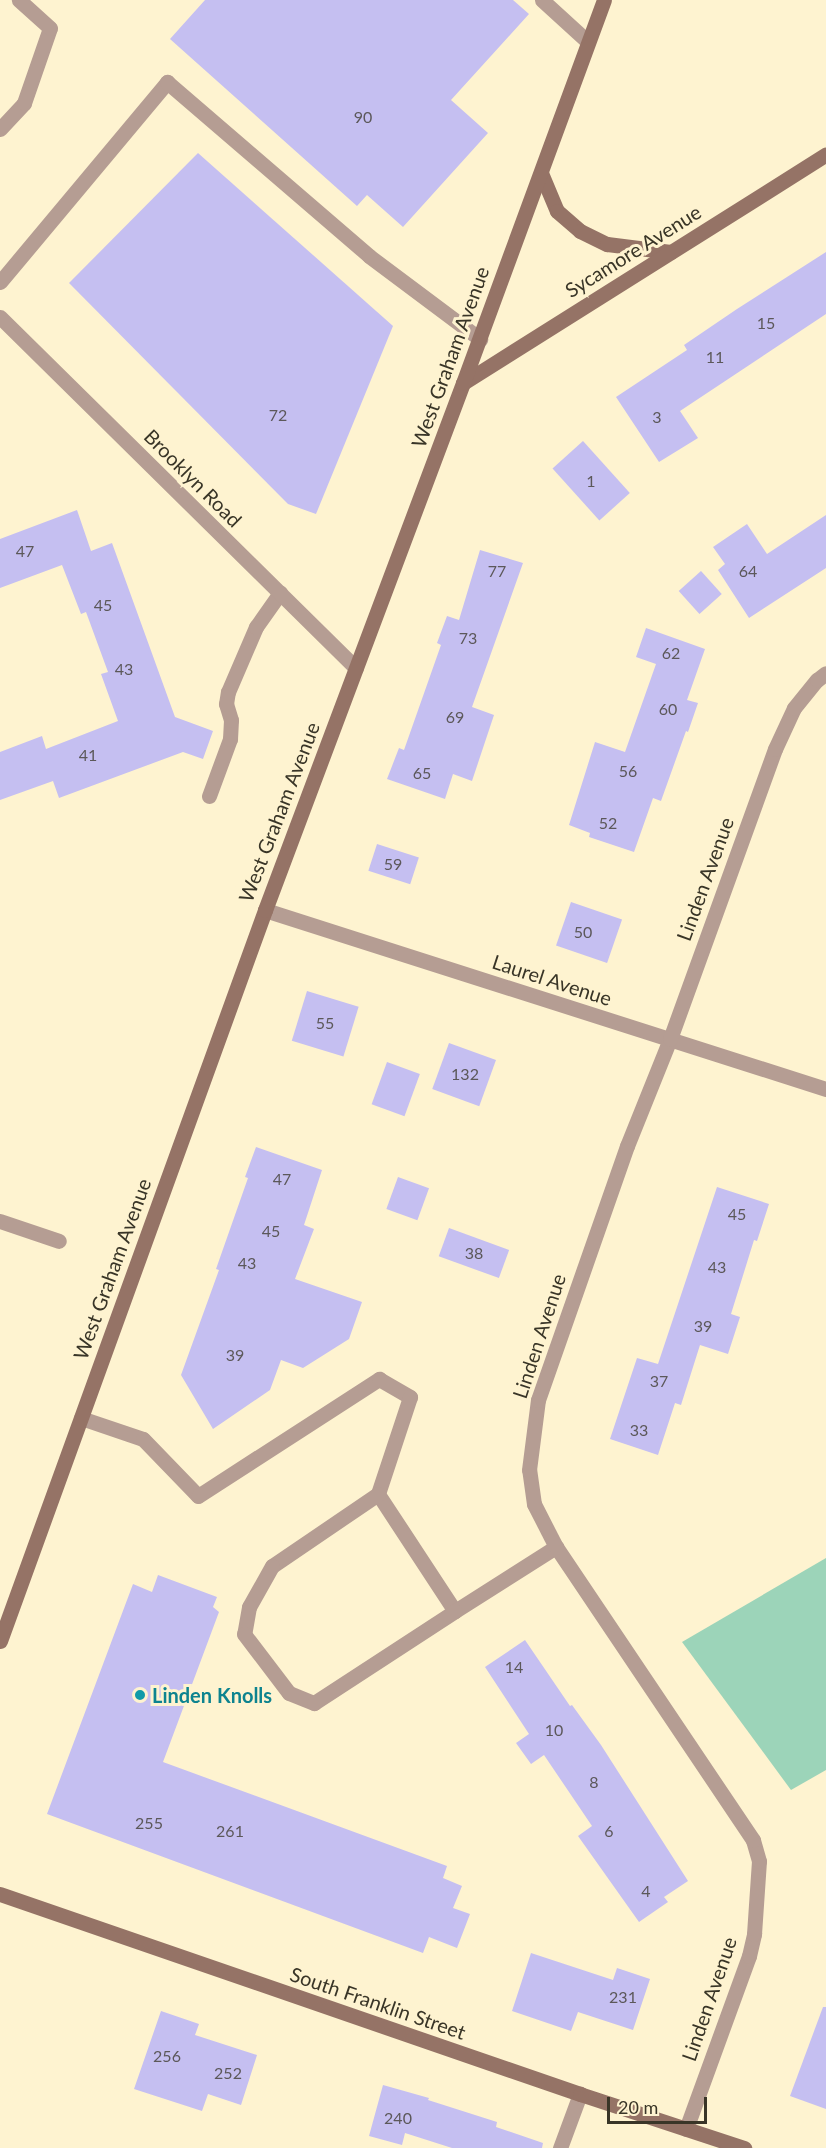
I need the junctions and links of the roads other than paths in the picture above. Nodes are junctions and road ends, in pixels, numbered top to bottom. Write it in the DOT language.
graph roads {
  1 [pos="19,0"];
  2 [pos="542,0"];
  3 [pos="604,0"];
  4 [pos="588,42"];
  5 [pos="0,129"];
  6 [pos="826,154"];
  7 [pos="541,173"];
  8 [pos="670,252"];
  9 [pos="0,282"];
  10 [pos="0,317"];
  11 [pos="480,339"];
  12 [pos="463,383"];
  13 [pos="280,593"];
  14 [pos="356,668"];
  15 [pos="826,673"];
  16 [pos="208,796"];
  17 [pos="265,910"];
  18 [pos="670,1039"];
  19 [pos="826,1089"];
  20 [pos="0,1221"];
  21 [pos="59,1241"];
  22 [pos="81,1418"];
  23 [pos="378,1494"];
  24 [pos="556,1548"];
  25 [pos="455,1611"];
  26 [pos="0,1641"];
  27 [pos="0,1894"];
  28 [pos="579,2094"];
  29 [pos="686,2129"];
  30 [pos="560,2148"];
  31 [pos="744,2148"];
  1 -- 5 [label="street"];
  2 -- 4 [label="street"];
  3 -- 4 [label="street, West Graham Avenue"];
  4 -- 7 [label="street, West Graham Avenue"];
  6 -- 8 [label="street, Sycamore Avenue"];
  7 -- 8 [label="street"];
  7 -- 11 [label="street, West Graham Avenue"];
  8 -- 12 [label="street, Sycamore Avenue"];
  9 -- 11 [label="street"];
  10 -- 13 [label="street, Brooklyn Road"];
  11 -- 12 [label="street, West Graham Avenue"];
  12 -- 14 [label="street, West Graham Avenue"];
  13 -- 14 [label="street, Brooklyn Road"];
  13 -- 16 [label="street"];
  14 -- 17 [label="street, West Graham Avenue"];
  15 -- 18 [label="street, Linden Avenue"];
  17 -- 18 [label="street, Laurel Avenue"];
  17 -- 22 [label="street, West Graham Avenue"];
  18 -- 19 [label="street, Laurel Avenue"];
  18 -- 24 [label="street, Linden Avenue"];
  20 -- 21 [label="street"];
  22 -- 23 [label="street"];
  22 -- 26 [label="street, West Graham Avenue"];
  23 -- 25 [label="street"];
  23 -- 25 [label="street"];
  24 -- 25 [label="street"];
  24 -- 29 [label="street, Linden Avenue"];
  27 -- 28 [label="street, South Franklin Street"];
  28 -- 29 [label="street, South Franklin Street"];
  28 -- 30 [label="street"];
  29 -- 31 [label="street, South Franklin Street"];
}
